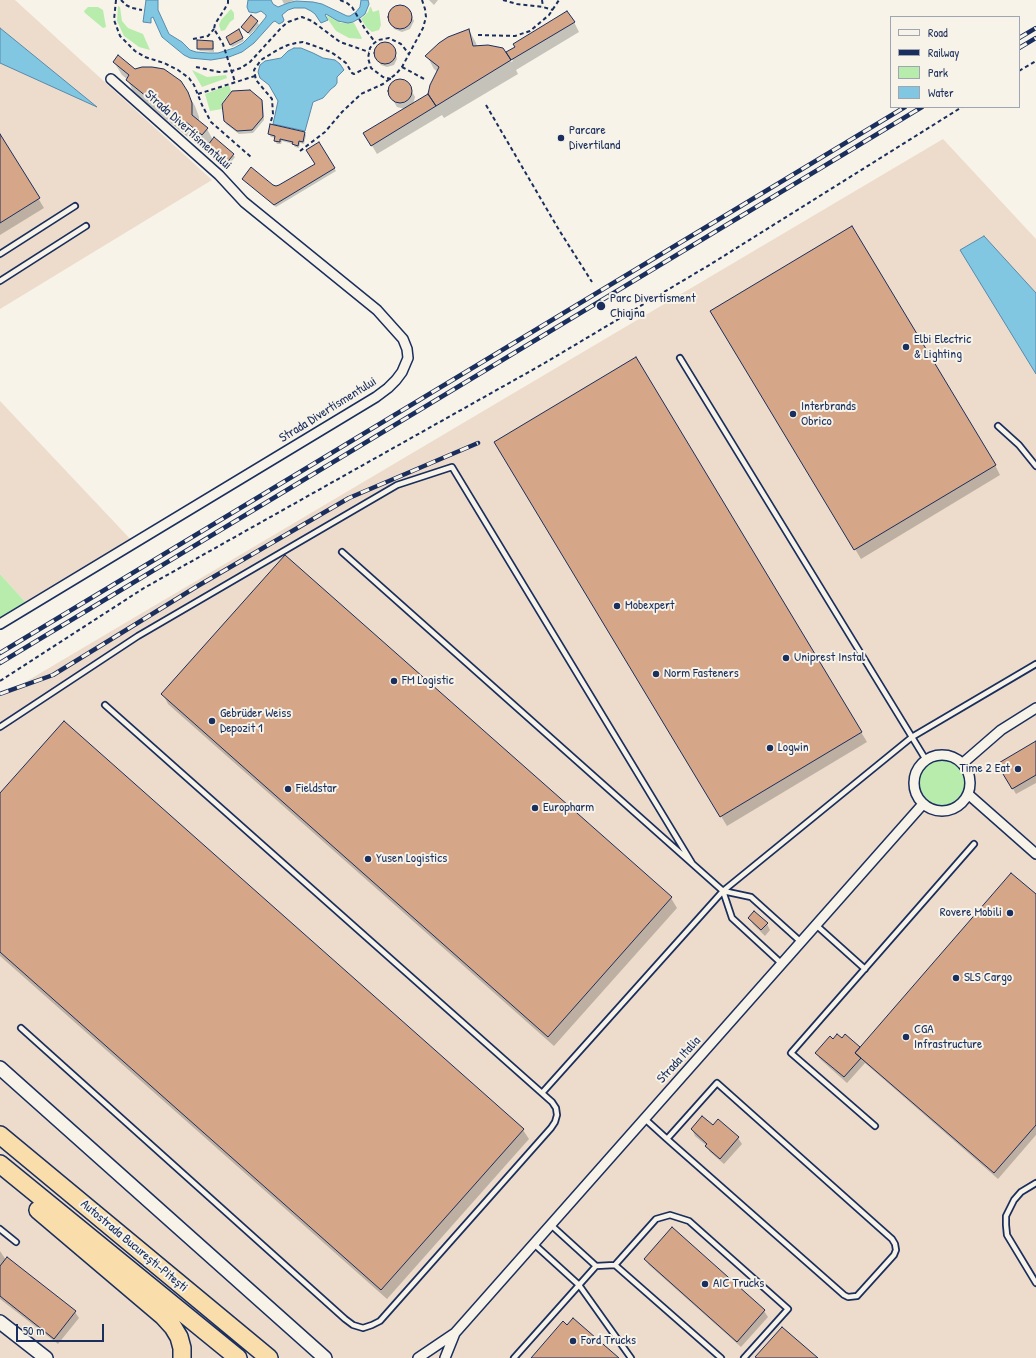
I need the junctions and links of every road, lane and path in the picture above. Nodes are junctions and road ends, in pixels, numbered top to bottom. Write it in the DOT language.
graph roads {
  1 [pos="116,0"];
  2 [pos="121,0"];
  3 [pos="228,0"];
  4 [pos="340,0"];
  5 [pos="422,0"];
  6 [pos="502,0"];
  7 [pos="542,0"];
  8 [pos="559,0"];
  9 [pos="543,7"];
  10 [pos="142,10"];
  11 [pos="553,10"];
  12 [pos="214,29"];
  13 [pos="478,35"];
  14 [pos="193,39"];
  15 [pos="375,42"];
  16 [pos="369,52"];
  17 [pos="409,54"];
  18 [pos="1036,61"];
  19 [pos="370,66"];
  20 [pos="402,66"];
  21 [pos="196,67"];
  22 [pos="232,71"];
  23 [pos="1020,71"];
  24 [pos="255,76"];
  25 [pos="111,79"];
  26 [pos="391,79"];
  27 [pos="426,80"];
  28 [pos="235,82"];
  29 [pos="198,94"];
  30 [pos="486,105"];
  31 [pos="960,108"];
  32 [pos="271,121"];
  33 [pos="300,151"];
  34 [pos="251,157"];
  35 [pos="75,206"];
  36 [pos="86,226"];
  37 [pos="0,254"];
  38 [pos="0,281"];
  39 [pos="592,282"];
  40 [pos="680,358"];
  41 [pos="998,426"];
  42 [pos="1036,466"];
  43 [pos="342,552"];
  44 [pos="0,624"];
  45 [pos="1036,664"];
  46 [pos="0,681"];
  47 [pos="105,706"];
  48 [pos="1036,708"];
  49 [pos="0,727"];
  50 [pos="912,737"];
  51 [pos="926,760"];
  52 [pos="962,763"];
  53 [pos="968,794"];
  54 [pos="923,804"];
  55 [pos="974,844"];
  56 [pos="1036,854"];
  57 [pos="692,863"];
  58 [pos="723,891"];
  59 [pos="816,925"];
  60 [pos="801,942"];
  61 [pos="782,964"];
  62 [pos="865,969"];
  63 [pos="21,1028"];
  64 [pos="0,1068"];
  65 [pos="542,1093"];
  66 [pos="645,1119"];
  67 [pos="874,1126"];
  68 [pos="0,1135"];
  69 [pos="667,1138"];
  70 [pos="0,1164"];
  71 [pos="0,1177"];
  72 [pos="1036,1183"];
  73 [pos="550,1225"];
  74 [pos="0,1229"];
  75 [pos="16,1242"];
  76 [pos="534,1244"];
  77 [pos="616,1265"];
  78 [pos="596,1266"];
  79 [pos="1036,1284"];
  80 [pos="579,1285"];
  81 [pos="0,1322"];
  82 [pos="455,1333"];
  83 [pos="46,1358"];
  84 [pos="182,1358"];
  85 [pos="238,1358"];
  86 [pos="269,1358"];
  87 [pos="325,1358"];
  88 [pos="418,1358"];
  89 [pos="445,1358"];
  90 [pos="514,1358"];
  91 [pos="631,1358"];
  92 [pos="721,1358"];
  93 [pos="744,1358"];
  1 -- 29 [label="path"];
  2 -- 10 [label="path"];
  3 -- 12 [label="path"];
  4 -- 15 [label="path"];
  5 -- 17 [label="path"];
  6 -- 9 [label="path"];
  7 -- 9 [label="path"];
  8 -- 11 [label="path"];
  9 -- 11 [label="path"];
  11 -- 13 [label="path"];
  12 -- 14 [label="path"];
  12 -- 22 [label="path"];
  15 -- 16 [label="path"];
  15 -- 17 [label="path"];
  16 -- 19 [label="path"];
  16 -- 22 [label="path"];
  17 -- 20 [label="path"];
  18 -- 23 [label="path"];
  19 -- 24 [label="path"];
  19 -- 26 [label="path"];
  20 -- 26 [label="path"];
  20 -- 27 [label="path"];
  21 -- 22 [label="path"];
  22 -- 28 [label="path"];
  24 -- 28 [label="path"];
  24 -- 32 [label="path"];
  25 -- 44 [label="street, Strada Divertismentului"];
  26 -- 33 [label="path"];
  28 -- 29 [label="path"];
  29 -- 34 [label="path"];
  30 -- 39 [label="path"];
  31 -- 46 [label="path"];
  35 -- 37 [label="lane"];
  36 -- 38 [label="lane"];
  40 -- 50 [label="lane"];
  41 -- 42 [label="lane"];
  43 -- 57 [label="lane"];
  45 -- 50 [label="lane"];
  47 -- 65 [label="lane"];
  48 -- 52 [label="street"];
  49 -- 57 [label="lane"];
  50 -- 51 [label="lane"];
  50 -- 58 [label="lane"];
  51 -- 52 [label="street"];
  51 -- 54 [label="street"];
  52 -- 53 [label="street"];
  53 -- 54 [label="street"];
  53 -- 56 [label="street"];
  54 -- 59 [label="street, Strada Italia"];
  55 -- 62 [label="lane"];
  57 -- 58 [label="lane"];
  58 -- 60 [label="lane"];
  58 -- 61 [label="lane"];
  58 -- 65 [label="lane"];
  59 -- 60 [label="street, Strada Italia"];
  59 -- 62 [label="lane"];
  60 -- 61 [label="street, Strada Italia"];
  61 -- 66 [label="street, Strada Italia"];
  62 -- 67 [label="lane"];
  63 -- 65 [label="lane"];
  64 -- 87 [label="main road"];
  66 -- 69 [label="lane"];
  66 -- 73 [label="street, Strada Italia"];
  68 -- 86 [label="highway, Autostrada București-Pitești"];
  69 -- 69 [label="lane"];
  70 -- 85 [label="highway, Autostrada București-Pitești"];
  71 -- 84 [label="highway"];
  72 -- 79 [label="lane"];
  73 -- 76 [label="street, Strada Italia"];
  73 -- 78 [label="lane"];
  74 -- 75 [label="lane"];
  76 -- 80 [label="lane"];
  76 -- 82 [label="street, Strada Italia"];
  77 -- 78 [label="lane"];
  77 -- 92 [label="lane"];
  77 -- 93 [label="lane"];
  78 -- 80 [label="lane"];
  80 -- 90 [label="lane"];
  80 -- 91 [label="lane"];
  81 -- 83 [label="main road"];
  82 -- 88 [label="street, Strada Italia"];
  82 -- 89 [label="street, Strada Italia"];
}
